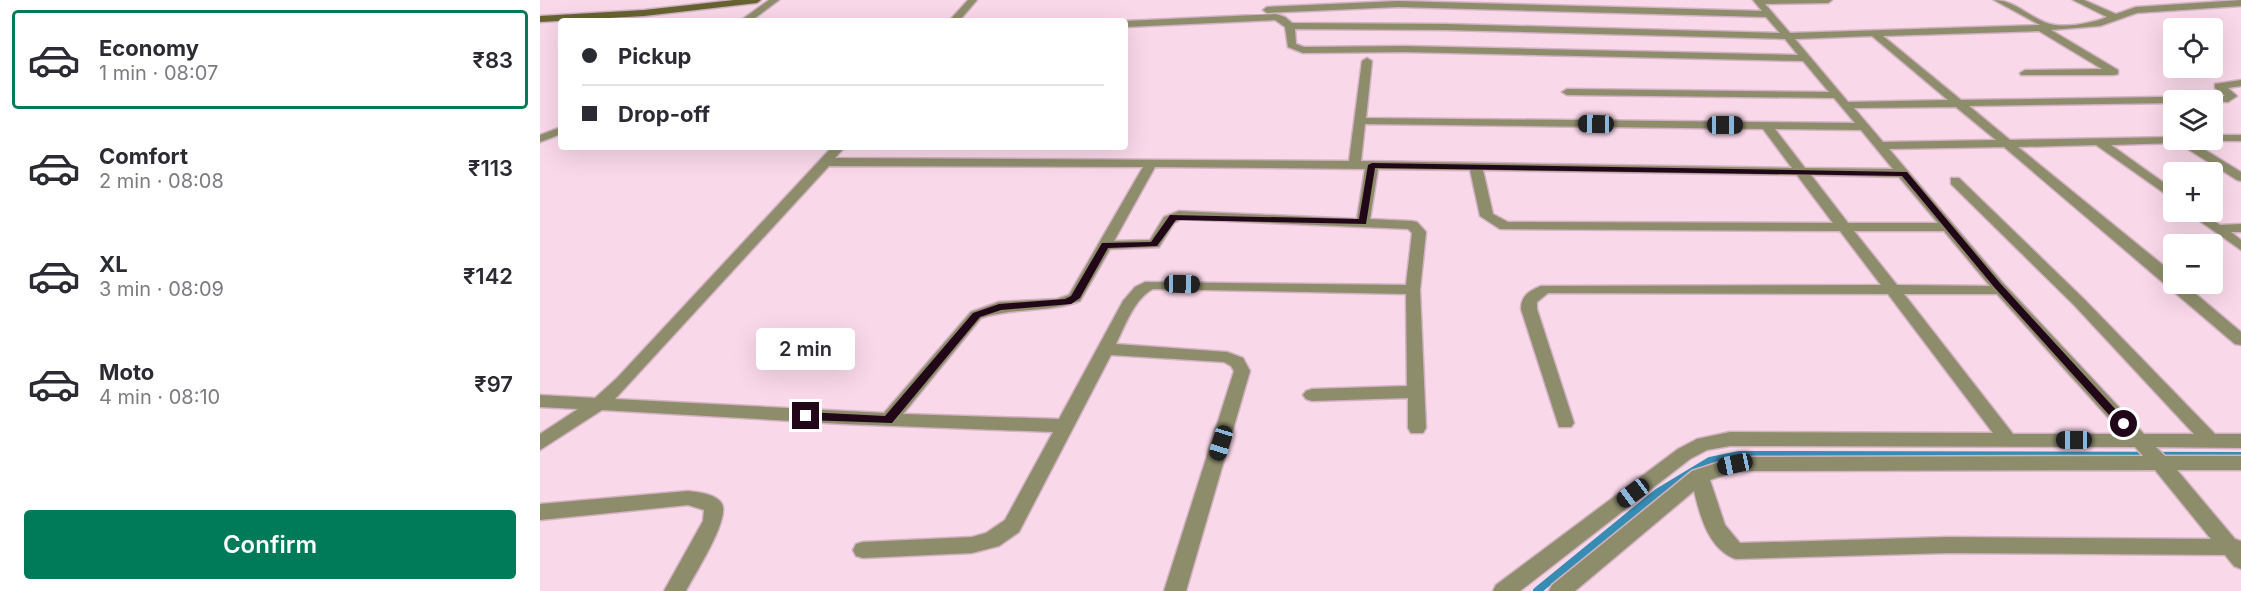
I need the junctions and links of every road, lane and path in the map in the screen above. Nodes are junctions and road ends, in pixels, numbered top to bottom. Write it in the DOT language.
graph roads {
  1 [pos="757,0"];
  2 [pos="775,0"];
  3 [pos="973,0"];
  4 [pos="1828,0"];
  5 [pos="1998,0"];
  6 [pos="2077,0"];
  7 [pos="1757,1"];
  8 [pos="2241,3"];
  9 [pos="1425,5"];
  10 [pos="1768,14"];
  11 [pos="2114,16"];
  12 [pos="749,18"];
  13 [pos="957,18"];
  14 [pos="1244,18"];
  15 [pos="540,19"];
  16 [pos="1128,24"];
  17 [pos="1291,26"];
  18 [pos="1422,27"];
  19 [pos="2046,27"];
  20 [pos="1875,34"];
  21 [pos="1786,36"];
  22 [pos="1425,49"];
  23 [pos="1805,58"];
  24 [pos="1367,61"];
  25 [pos="2025,73"];
  26 [pos="2241,83"];
  27 [pos="1567,92"];
  28 [pos="1841,100"];
  29 [pos="1958,102"];
  30 [pos="1360,121"];
  31 [pos="1766,126"];
  32 [pos="1865,127"];
  33 [pos="558,131"];
  34 [pos="2241,138"];
  35 [pos="540,139"];
  36 [pos="2223,139"];
  37 [pos="2163,140"];
  38 [pos="2099,142"];
  39 [pos="2009,144"];
  40 [pos="1882,146"];
  41 [pos="836,150"];
  42 [pos="1068,150"];
  43 [pos="2198,150"];
  44 [pos="825,162"];
  45 [pos="1062,162"];
  46 [pos="1152,162"];
  47 [pos="1355,165"];
  48 [pos="1372,165"];
  49 [pos="1476,168"];
  50 [pos="1802,172"];
  51 [pos="1904,173"];
  52 [pos="2241,177"];
  53 [pos="1955,180"];
  54 [pos="2163,188"];
  55 [pos="1363,222"];
  56 [pos="2208,222"];
  57 [pos="1843,226"];
  58 [pos="1949,227"];
  59 [pos="2241,228"];
  60 [pos="2218,229"];
  61 [pos="1105,245"];
  62 [pos="2241,246"];
  63 [pos="2163,273"];
  64 [pos="1413,290"];
  65 [pos="1891,290"];
  66 [pos="2001,290"];
  67 [pos="2188,294"];
  68 [pos="2241,340"];
  69 [pos="1105,349"];
  70 [pos="1415,392"];
  71 [pos="1312,395"];
  72 [pos="540,401"];
  73 [pos="599,405"];
  74 [pos="888,420"];
  75 [pos="1565,423"];
  76 [pos="1064,426"];
  77 [pos="1417,428"];
  78 [pos="2008,440"];
  79 [pos="2211,441"];
  80 [pos="2241,441"];
  81 [pos="540,443"];
  82 [pos="2150,453"];
  83 [pos="2241,464"];
  84 [pos="1699,476"];
  85 [pos="540,512"];
  86 [pos="863,550"];
  87 [pos="2237,552"];
  88 [pos="675,591"];
  89 [pos="1175,591"];
  90 [pos="1504,591"];
  91 [pos="1560,591"];
  1 -- 15 [label="street"];
  2 -- 12 [label="street"];
  3 -- 13 [label="street"];
  4 -- 7 [label="street"];
  5 -- 19 [label="street"];
  6 -- 11 [label="street"];
  7 -- 10 [label="street"];
  8 -- 11 [label="street"];
  9 -- 10 [label="street"];
  9 -- 14 [label="street"];
  9 -- 18 [label="street"];
  10 -- 21 [label="street"];
  11 -- 19 [label="street"];
  14 -- 16 [label="street"];
  14 -- 17 [label="street"];
  17 -- 18 [label="street"];
  17 -- 22 [label="street"];
  18 -- 21 [label="street"];
  18 -- 22 [label="street"];
  19 -- 20 [label="street"];
  19 -- 25 [label="street"];
  20 -- 21 [label="street"];
  20 -- 29 [label="street"];
  21 -- 23 [label="street"];
  22 -- 23 [label="street"];
  23 -- 28 [label="street"];
  24 -- 30 [label="street"];
  26 -- 29 [label="street"];
  27 -- 28 [label="street"];
  28 -- 29 [label="street"];
  28 -- 32 [label="street"];
  29 -- 39 [label="street"];
  30 -- 31 [label="street"];
  30 -- 47 [label="street"];
  31 -- 32 [label="street"];
  31 -- 50 [label="street"];
  32 -- 40 [label="street"];
  33 -- 35 [label="street"];
  34 -- 36 [label="street"];
  37 -- 38 [label="street"];
  38 -- 39 [label="street"];
  38 -- 54 [label="street"];
  39 -- 40 [label="street"];
  39 -- 63 [label="street"];
  40 -- 51 [label="street"];
  41 -- 44 [label="street"];
  42 -- 45 [label="street"];
  43 -- 52 [label="street"];
  44 -- 45 [label="street"];
  44 -- 73 [label="street"];
  45 -- 46 [label="street"];
  46 -- 47 [label="street"];
  46 -- 61 [label="street"];
  47 -- 48 [label="street"];
  48 -- 49 [label="street"];
  48 -- 55 [label="street"];
  49 -- 50 [label="street"];
  49 -- 57 [label="street"];
  50 -- 51 [label="street"];
  50 -- 57 [label="street"];
  51 -- 58 [label="street"];
  53 -- 79 [label="street"];
  55 -- 61 [label="street"];
  55 -- 64 [label="street"];
  56 -- 60 [label="street"];
  57 -- 58 [label="street"];
  57 -- 65 [label="street"];
  58 -- 66 [label="street"];
  59 -- 60 [label="street"];
  60 -- 62 [label="street"];
  61 -- 74 [label="street"];
  64 -- 69 [label="street"];
  64 -- 70 [label="street"];
  65 -- 66 [label="street"];
  65 -- 75 [label="street"];
  65 -- 78 [label="street"];
  66 -- 82 [label="street"];
  67 -- 68 [label="street"];
  69 -- 76 [label="street"];
  69 -- 89 [label="street"];
  70 -- 71 [label="street"];
  70 -- 77 [label="street"];
  72 -- 73 [label="street"];
  73 -- 74 [label="street"];
  73 -- 81 [label="street"];
  74 -- 76 [label="street"];
  76 -- 86 [label="street"];
  78 -- 82 [label="street"];
  78 -- 90 [label="street"];
  79 -- 80 [label="street"];
  79 -- 82 [label="street"];
  82 -- 83 [label="street"];
  82 -- 84 [label="street"];
  82 -- 87 [label="street"];
  84 -- 87 [label="street"];
  84 -- 91 [label="street"];
  85 -- 88 [label="street"];
}
